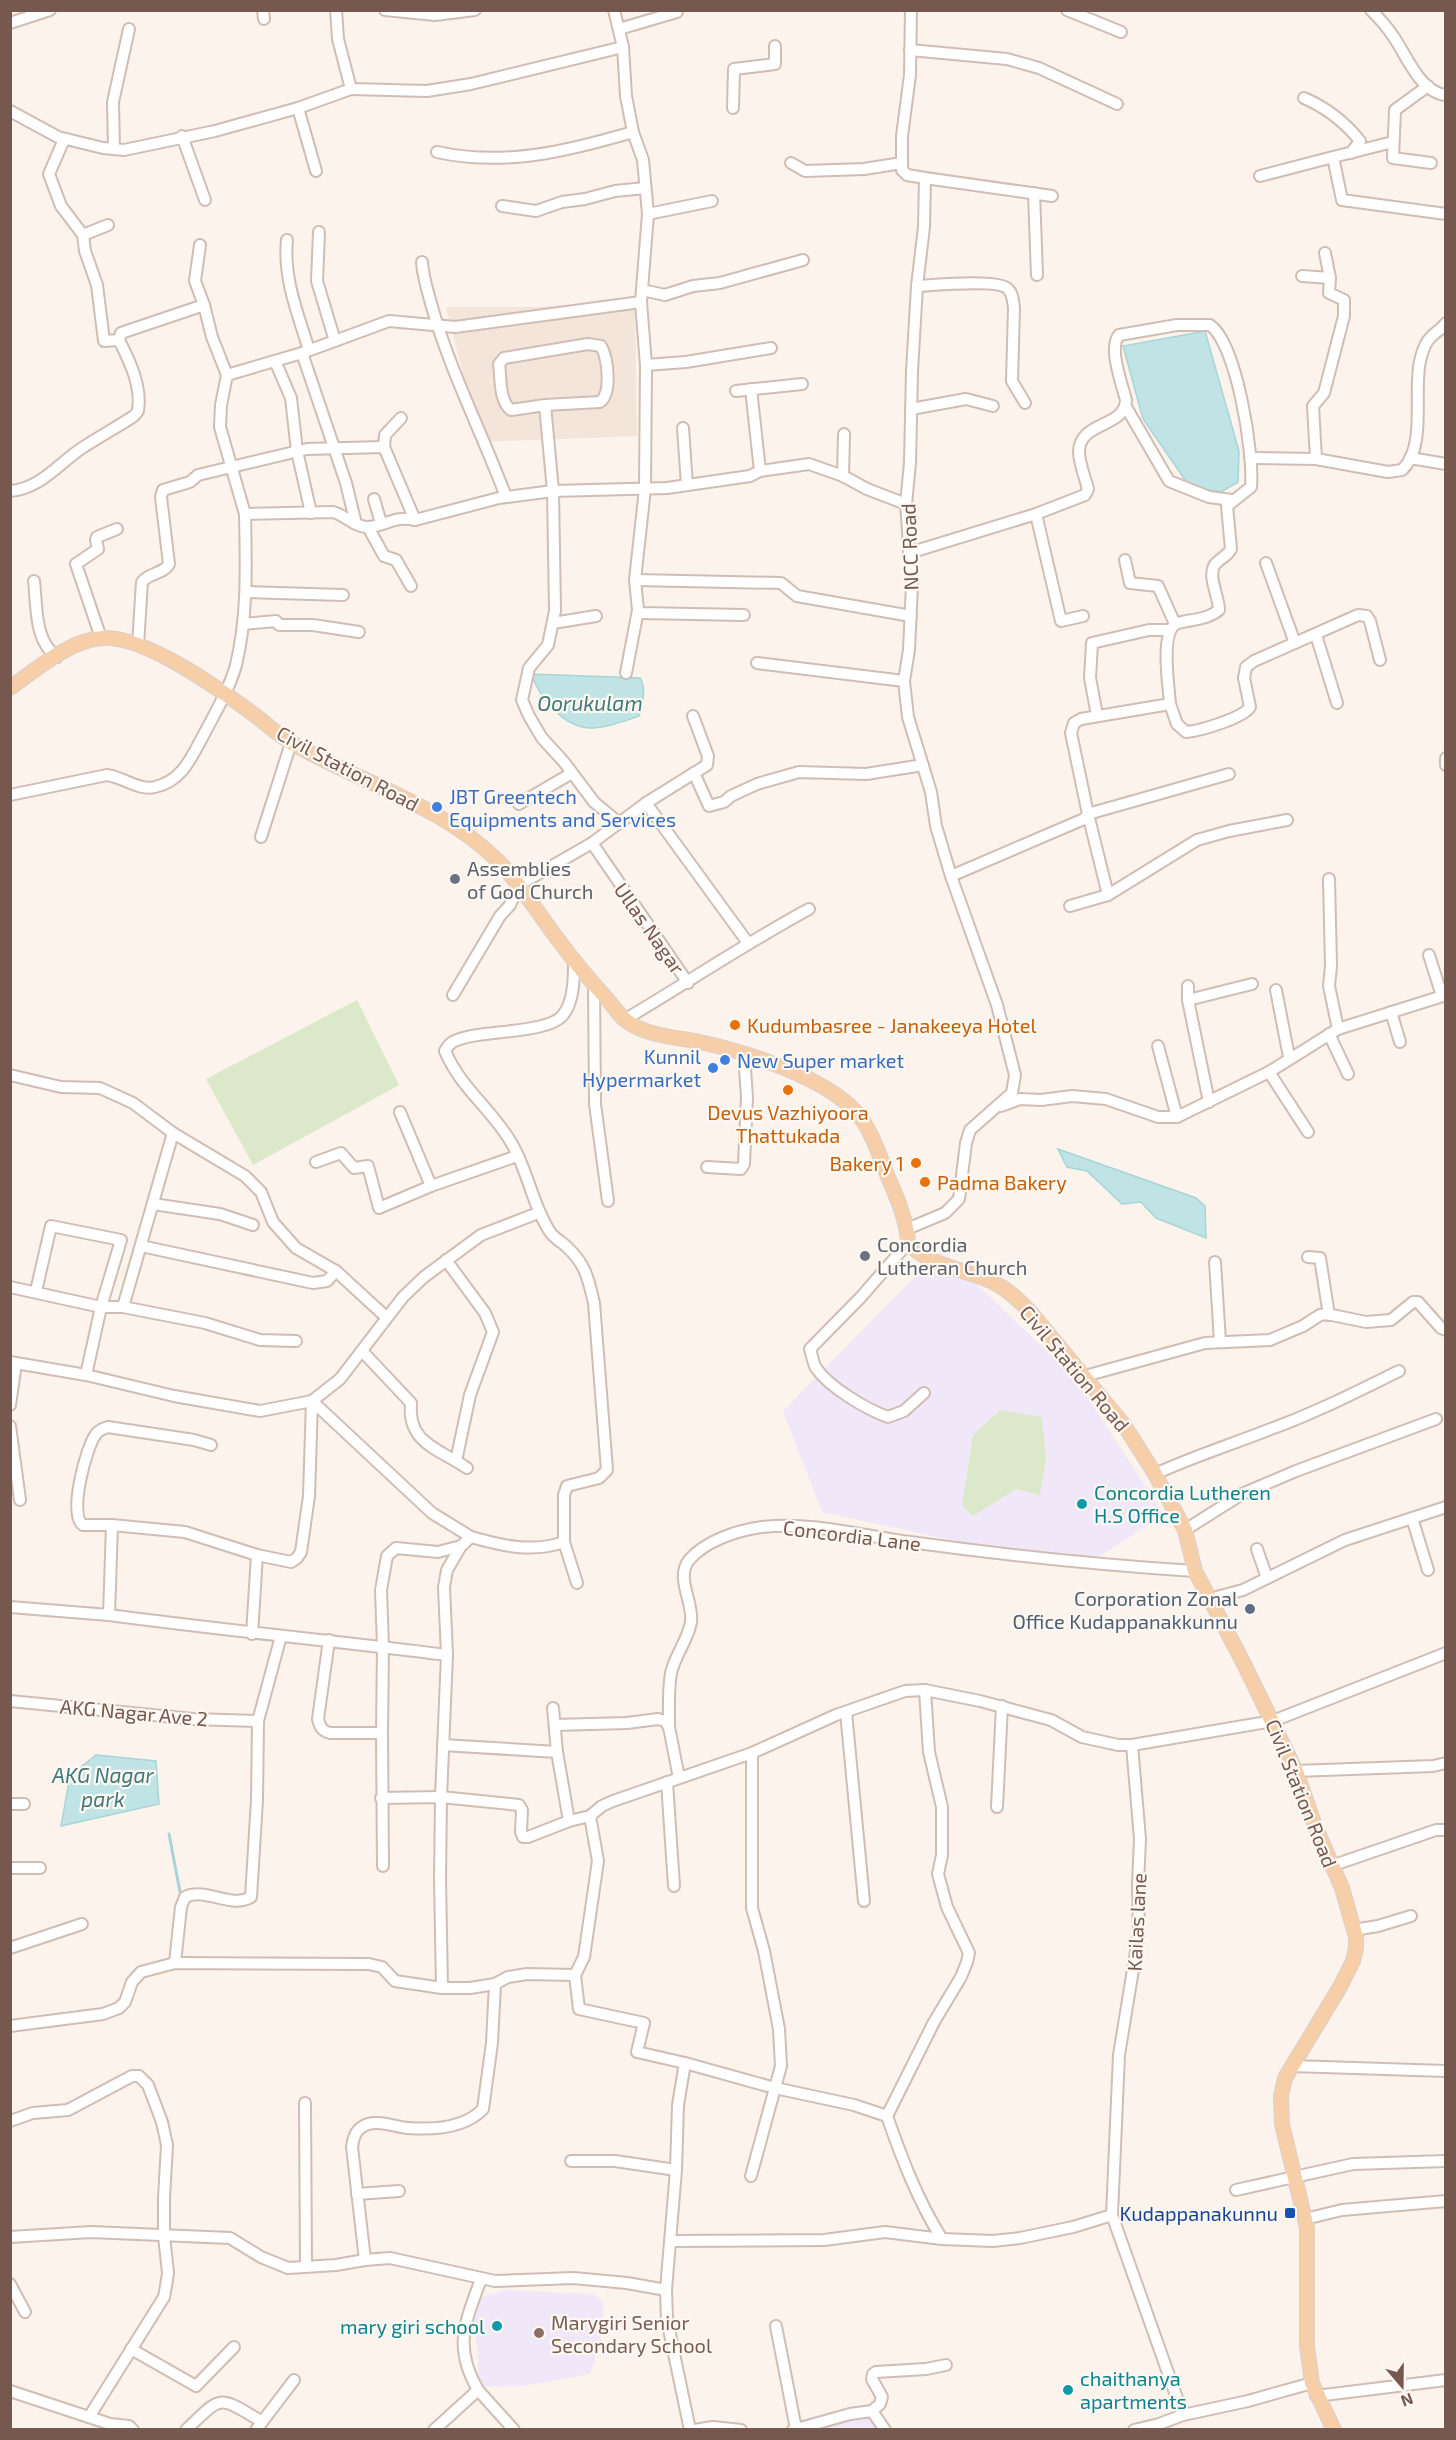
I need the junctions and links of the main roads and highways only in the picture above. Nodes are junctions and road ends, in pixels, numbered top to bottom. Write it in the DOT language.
graph roads {
  1 [pos="10,688"];
  2 [pos="1334,2430"];
  1 -- 2 [label="main road, Civil Station Road"];
}
